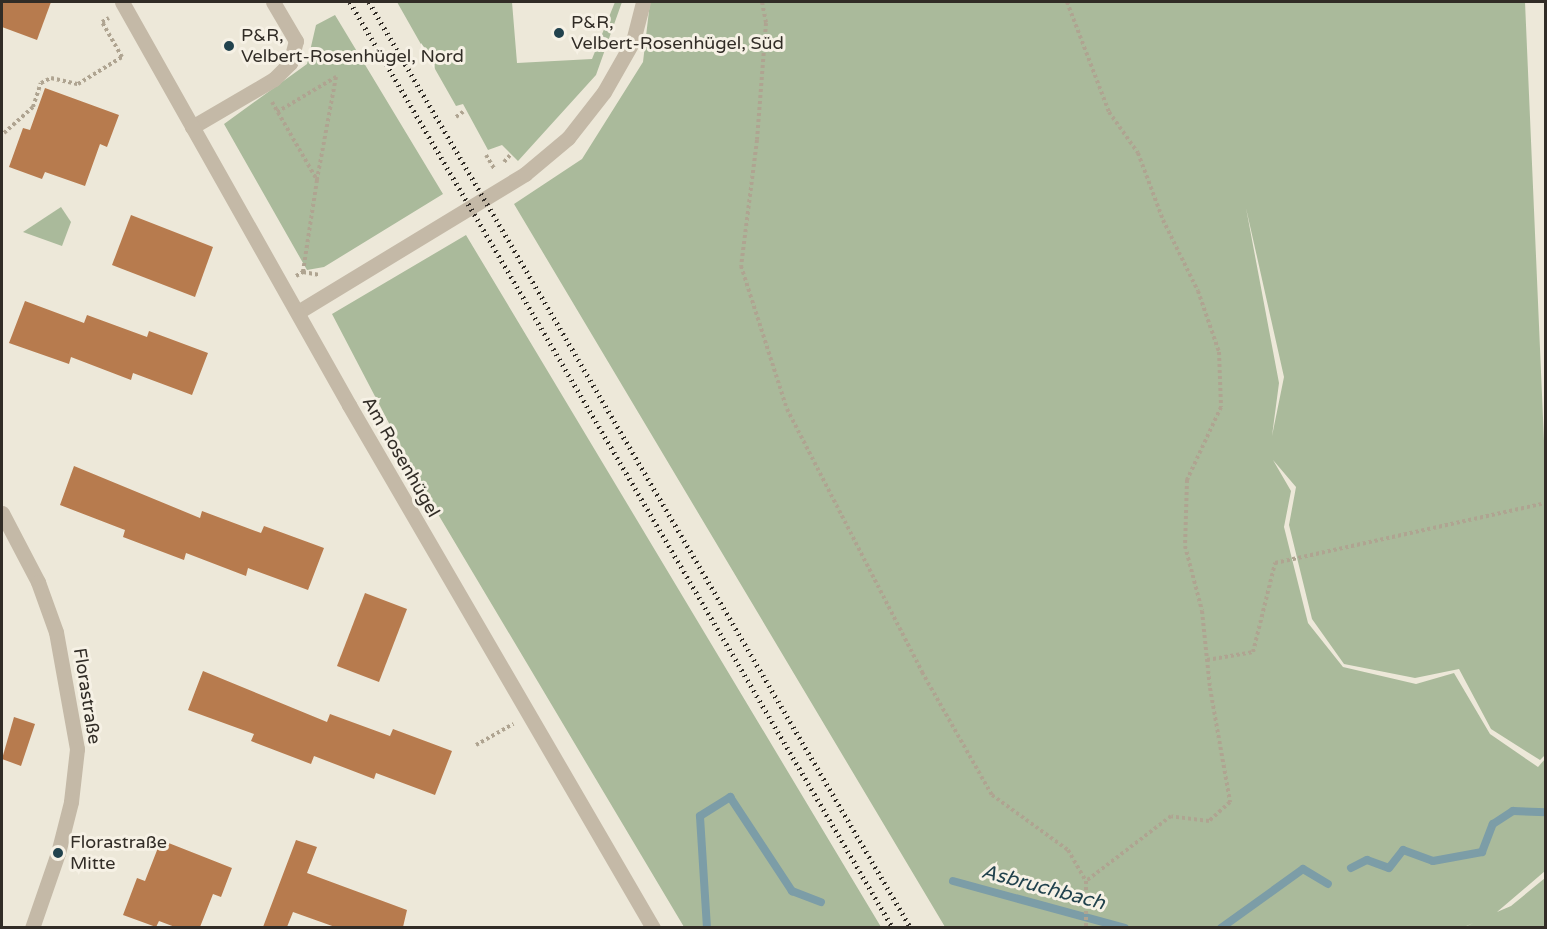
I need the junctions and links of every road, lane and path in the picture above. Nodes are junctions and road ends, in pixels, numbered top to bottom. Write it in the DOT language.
graph roads {
  1 [pos="122,2"];
  2 [pos="273,2"];
  3 [pos="643,2"];
  4 [pos="762,2"];
  5 [pos="1067,2"];
  6 [pos="122,57"];
  7 [pos="262,86"];
  8 [pos="277,112"];
  9 [pos="463,112"];
  10 [pos="456,117"];
  11 [pos="192,127"];
  12 [pos="4,133"];
  13 [pos="486,155"];
  14 [pos="496,173"];
  15 [pos="317,180"];
  16 [pos="303,272"];
  17 [pos="298,312"];
  18 [pos="1545,503"];
  19 [pos="2,513"];
  20 [pos="1207,660"];
  21 [pos="529,715"];
  22 [pos="476,745"];
  23 [pos="1086,881"];
  24 [pos="32,927"];
  25 [pos="653,927"];
  26 [pos="1086,927"];
  1 -- 11 [label="street, Am Rosenhügel"];
  2 -- 7 [label="street"];
  3 -- 17 [label="street"];
  4 -- 23 [label="path"];
  5 -- 20 [label="path"];
  6 -- 12 [label="path"];
  7 -- 8 [label="path"];
  7 -- 11 [label="street"];
  8 -- 15 [label="path"];
  8 -- 15 [label="path"];
  9 -- 10 [label="path"];
  11 -- 17 [label="street, Am Rosenhügel"];
  13 -- 14 [label="path"];
  15 -- 16 [label="path"];
  17 -- 21 [label="street, Am Rosenhügel"];
  18 -- 20 [label="path"];
  19 -- 24 [label="street, Florastraße"];
  20 -- 23 [label="path"];
  21 -- 22 [label="path"];
  21 -- 25 [label="street, Am Rosenhügel"];
  23 -- 26 [label="path"];
}
